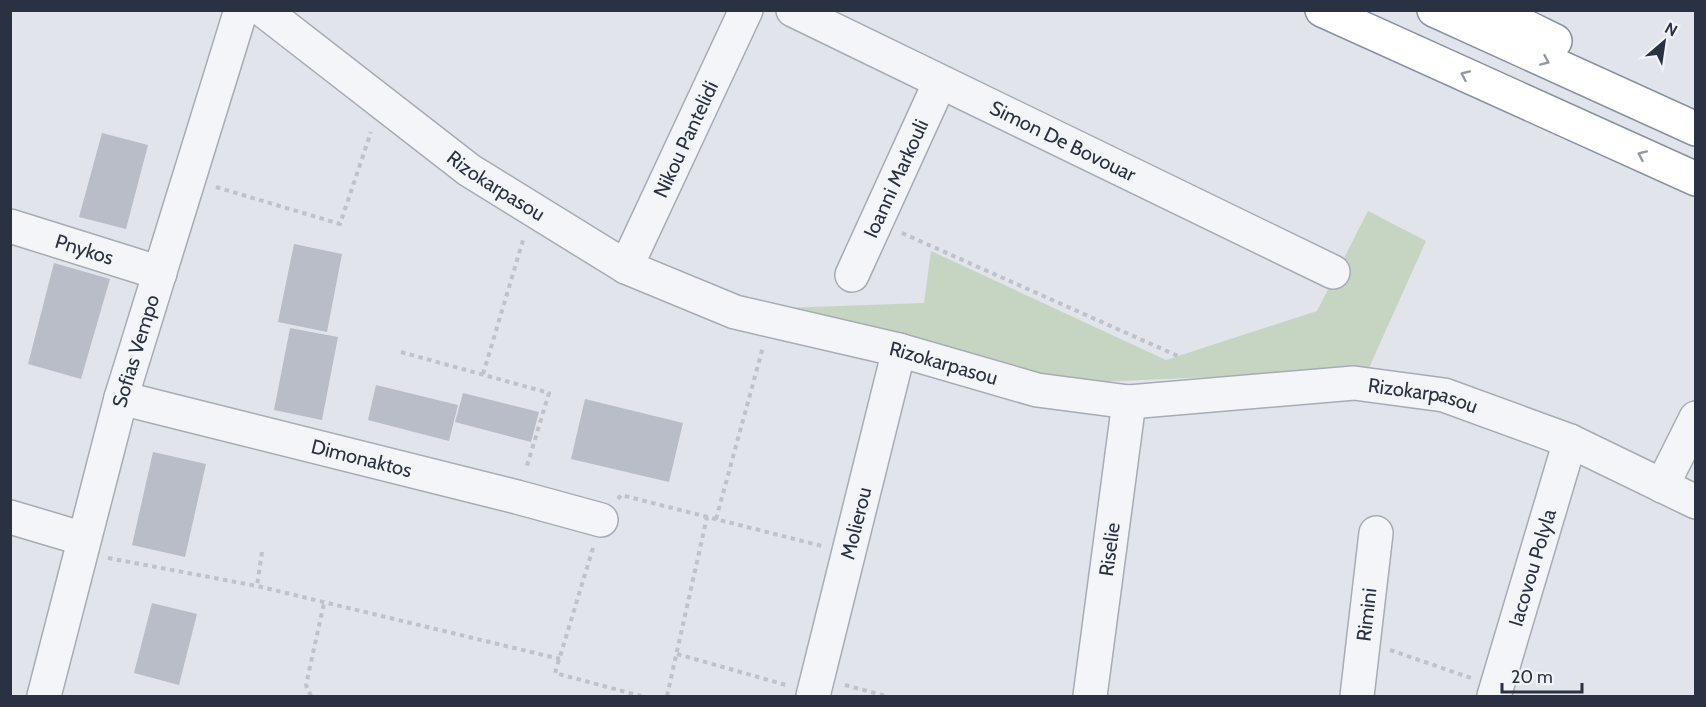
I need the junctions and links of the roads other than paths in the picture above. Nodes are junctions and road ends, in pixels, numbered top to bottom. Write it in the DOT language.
graph roads {
  1 [pos="242,10"];
  2 [pos="263,10"];
  3 [pos="746,10"];
  4 [pos="793,10"];
  5 [pos="1322,10"];
  6 [pos="1434,10"];
  7 [pos="1492,10"];
  8 [pos="940,82"];
  9 [pos="1695,108"];
  10 [pos="1695,129"];
  11 [pos="1695,179"];
  12 [pos="10,226"];
  13 [pos="626,267"];
  14 [pos="1333,272"];
  15 [pos="160,273"];
  16 [pos="852,275"];
  17 [pos="899,350"];
  18 [pos="121,398"];
  19 [pos="1129,402"];
  20 [pos="1695,418"];
  21 [pos="1570,441"];
  22 [pos="1662,486"];
  23 [pos="1695,502"];
  24 [pos="10,517"];
  25 [pos="601,520"];
  26 [pos="1376,533"];
  27 [pos="82,546"];
  28 [pos="815,689"];
  29 [pos="1495,692"];
  30 [pos="44,696"];
  31 [pos="1090,696"];
  32 [pos="1357,696"];
  1 -- 15 [label="street, Sofias Vempo"];
  2 -- 13 [label="street, Rizokarpasou"];
  3 -- 13 [label="street, Nikou Pantelidi"];
  4 -- 8 [label="street, Simon De Bovouar"];
  11 -- 5 [label="highway, one-way"];
  6 -- 10 [label="highway, one-way"];
  7 -- 9 [label="highway"];
  8 -- 14 [label="street, Simon De Bovouar"];
  8 -- 16 [label="street, Ioanni Markouli"];
  12 -- 15 [label="street, Pnykos"];
  13 -- 17 [label="street, Rizokarpasou"];
  15 -- 18 [label="street, Sofias Vempo"];
  17 -- 19 [label="street, Rizokarpasou"];
  17 -- 28 [label="street, Molierou"];
  18 -- 25 [label="street, Dimonaktos"];
  18 -- 27 [label="street, Sofias Vempo"];
  19 -- 21 [label="street, Rizokarpasou"];
  19 -- 31 [label="street, Riselie"];
  20 -- 22 [label="street"];
  21 -- 22 [label="street, Rizokarpasou"];
  21 -- 29 [label="street, Iacovou Polyla"];
  22 -- 23 [label="street, Rizokarpasou"];
  24 -- 27 [label="street"];
  26 -- 32 [label="street, Rimini"];
  27 -- 30 [label="street, Sofias Vempo"];
}
